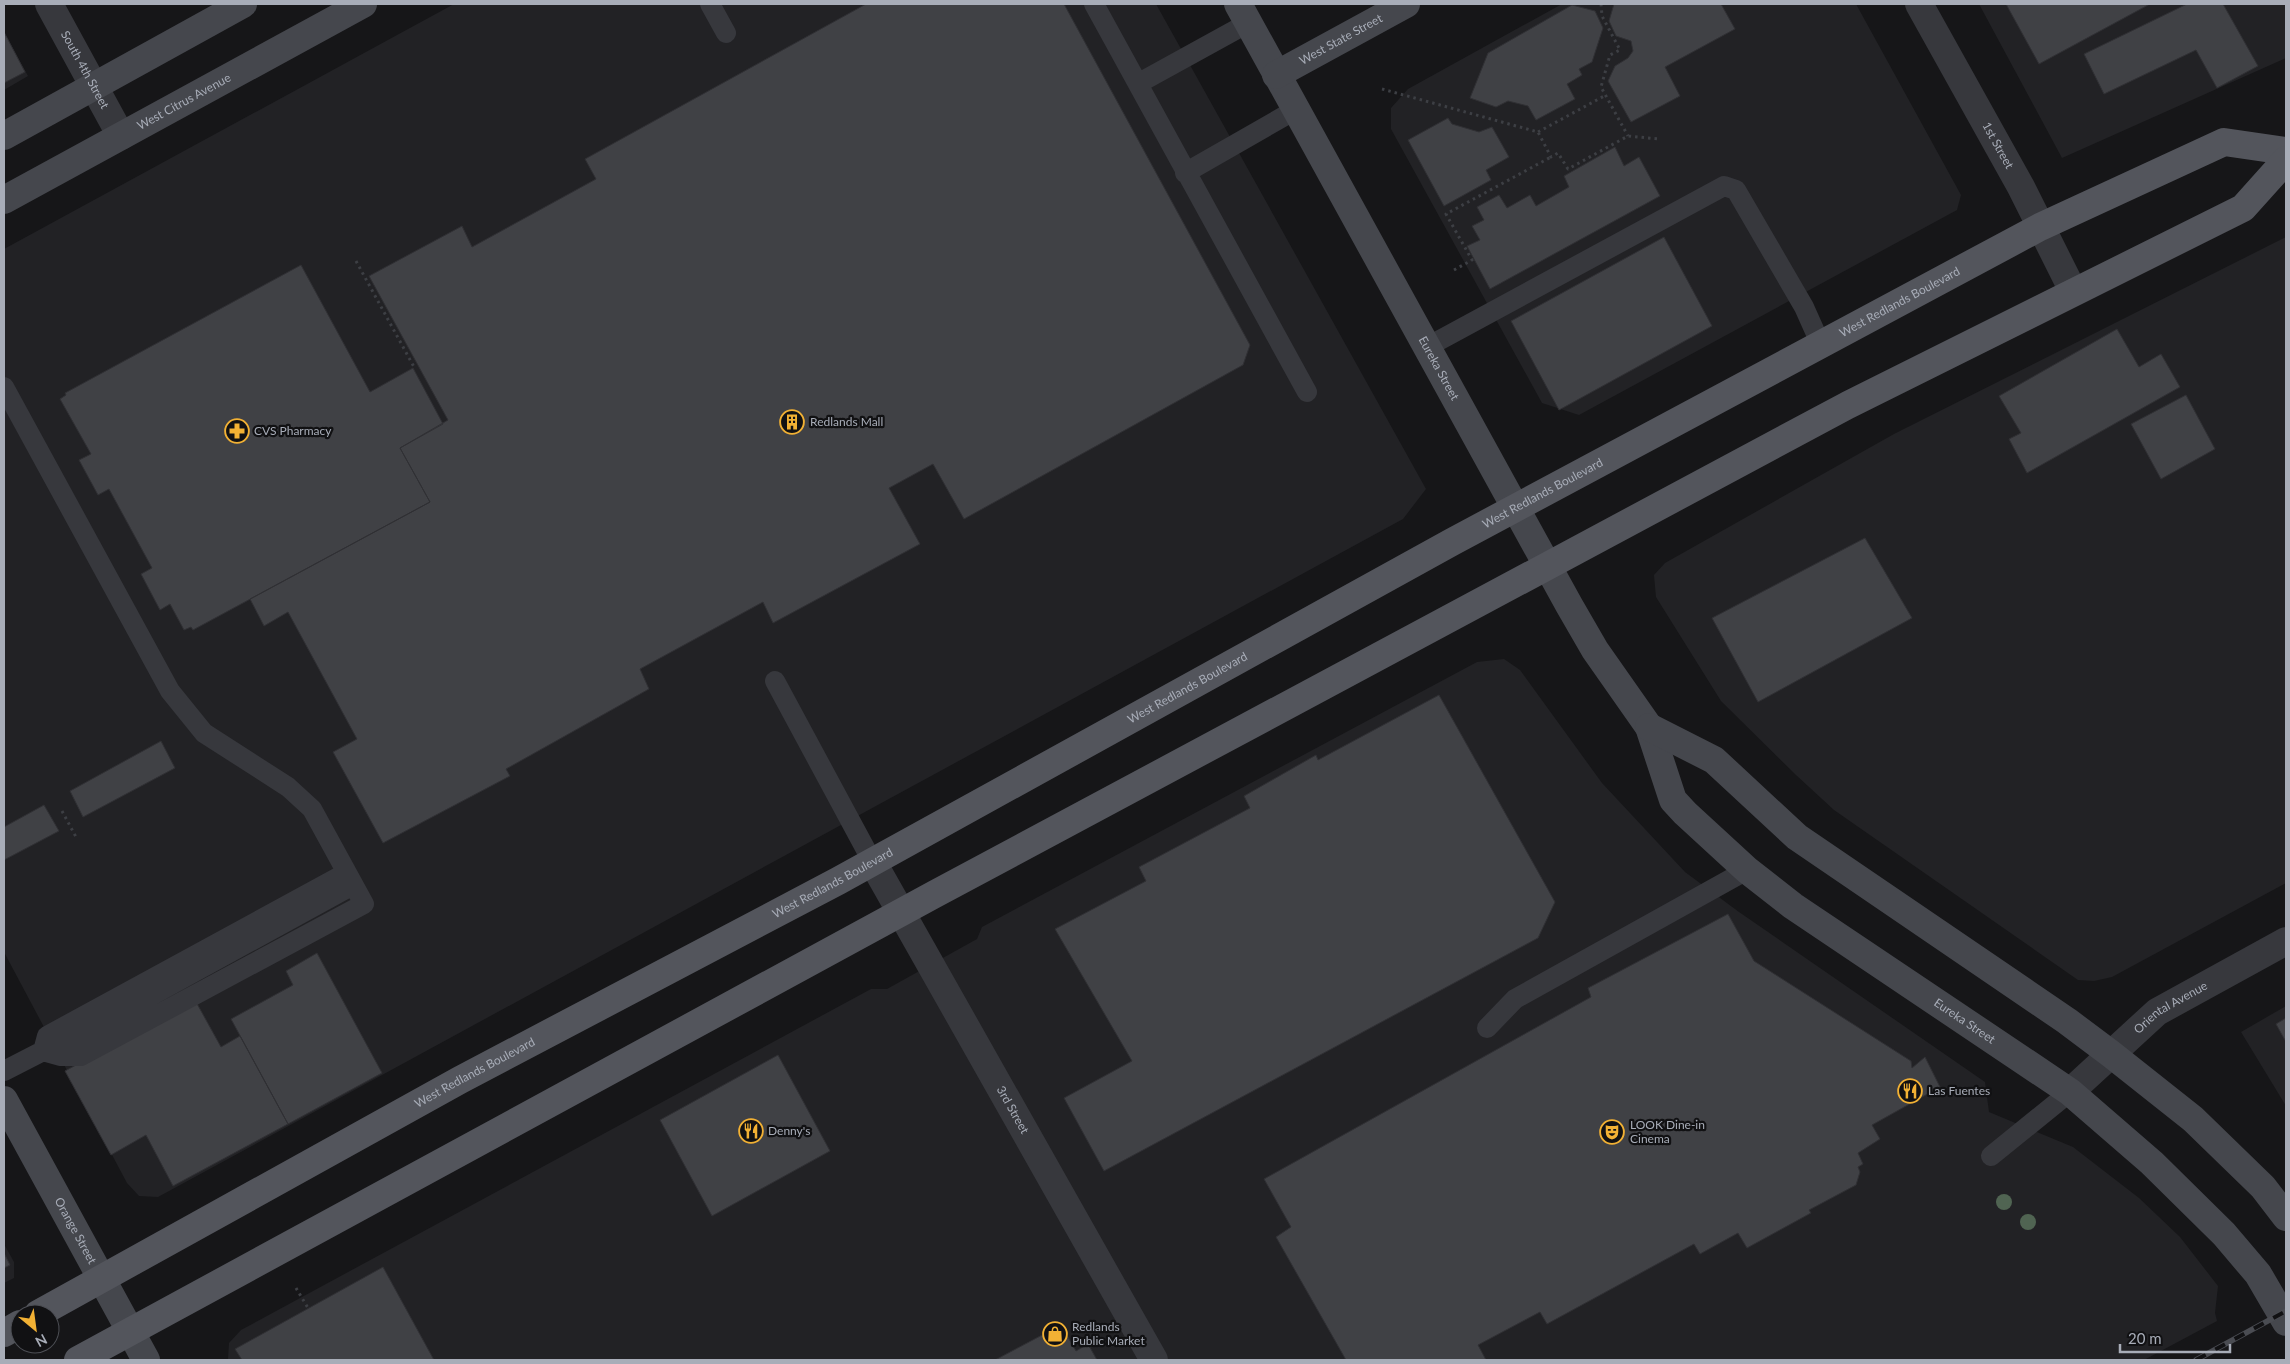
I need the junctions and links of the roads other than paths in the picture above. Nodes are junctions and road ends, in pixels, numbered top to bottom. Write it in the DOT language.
graph roads {
  1 [pos="49,4"];
  2 [pos="244,4"];
  3 [pos="364,4"];
  4 [pos="710,4"];
  5 [pos="1094,4"];
  6 [pos="1406,4"];
  7 [pos="1919,4"];
  8 [pos="1243,13"];
  9 [pos="726,33"];
  10 [pos="1276,75"];
  11 [pos="1139,83"];
  12 [pos="94,86"];
  13 [pos="1296,110"];
  14 [pos="4,136"];
  15 [pos="121,136"];
  16 [pos="2286,151"];
  17 [pos="2286,160"];
  18 [pos="1185,172"];
  19 [pos="4,200"];
  20 [pos="2040,227"];
  21 [pos="2074,291"];
  22 [pos="1821,345"];
  23 [pos="1427,347"];
  24 [pos="4,387"];
  25 [pos="1307,392"];
  26 [pos="1514,508"];
  27 [pos="1547,566"];
  28 [pos="775,681"];
  29 [pos="1649,727"];
  30 [pos="872,861"];
  31 [pos="1747,870"];
  32 [pos="349,879"];
  33 [pos="902,912"];
  34 [pos="2286,941"];
  35 [pos="1487,1028"];
  36 [pos="43,1051"];
  37 [pos="2111,1054"];
  38 [pos="4,1071"];
  39 [pos="2070,1092"];
  40 [pos="4,1100"];
  41 [pos="1990,1156"];
  42 [pos="2286,1217"];
  43 [pos="102,1279"];
  44 [pos="56,1304"];
  45 [pos="2286,1322"];
  46 [pos="130,1331"];
  47 [pos="78,1360"];
  48 [pos="146,1360"];
  49 [pos="1154,1360"];
  1 -- 12 [label="street, South 4th Street"];
  2 -- 12 [label="street"];
  3 -- 15 [label="street, West Citrus Avenue"];
  4 -- 9 [label="lane"];
  5 -- 11 [label="lane"];
  6 -- 10 [label="street, West State Street"];
  7 -- 20 [label="street, 1st Street"];
  8 -- 10 [label="street, Eureka Street"];
  8 -- 11 [label="lane"];
  10 -- 13 [label="street, Eureka Street"];
  11 -- 18 [label="lane"];
  12 -- 14 [label="street"];
  12 -- 15 [label="street, South 4th Street"];
  13 -- 18 [label="lane"];
  13 -- 23 [label="street, Eureka Street"];
  15 -- 19 [label="street, West Citrus Avenue"];
  16 -- 20 [label="main road, West Redlands Boulevard"];
  17 -- 21 [label="main road"];
  18 -- 25 [label="lane"];
  20 -- 21 [label="street, 1st Street"];
  20 -- 22 [label="main road, West Redlands Boulevard"];
  21 -- 27 [label="main road"];
  22 -- 23 [label="lane"];
  22 -- 26 [label="main road, West Redlands Boulevard"];
  23 -- 26 [label="street, Eureka Street"];
  24 -- 32 [label="lane"];
  26 -- 27 [label="street, Eureka Street"];
  26 -- 30 [label="main road, West Redlands Boulevard"];
  27 -- 29 [label="street, Eureka Street"];
  27 -- 33 [label="main road"];
  28 -- 30 [label="lane"];
  29 -- 31 [label="street, Eureka Street"];
  29 -- 37 [label="street, Eureka Street"];
  30 -- 33 [label="street, 3rd Street"];
  30 -- 43 [label="main road, West Redlands Boulevard"];
  31 -- 35 [label="lane"];
  31 -- 39 [label="street, Eureka Street"];
  32 -- 36 [label="lane"];
  32 -- 36 [label="lane"];
  33 -- 46 [label="main road"];
  33 -- 49 [label="street, 3rd Street"];
  34 -- 37 [label="street, Oriental Avenue"];
  36 -- 38 [label="lane"];
  37 -- 39 [label="street, Oriental Avenue"];
  37 -- 42 [label="street, Eureka Street"];
  39 -- 41 [label="lane"];
  39 -- 45 [label="street, Eureka Street"];
  40 -- 43 [label="street, Orange Street"];
  43 -- 44 [label="main road, West Redlands Boulevard"];
  43 -- 46 [label="street, Orange Street"];
  46 -- 47 [label="main road"];
  46 -- 48 [label="street, Orange Street"];
}
